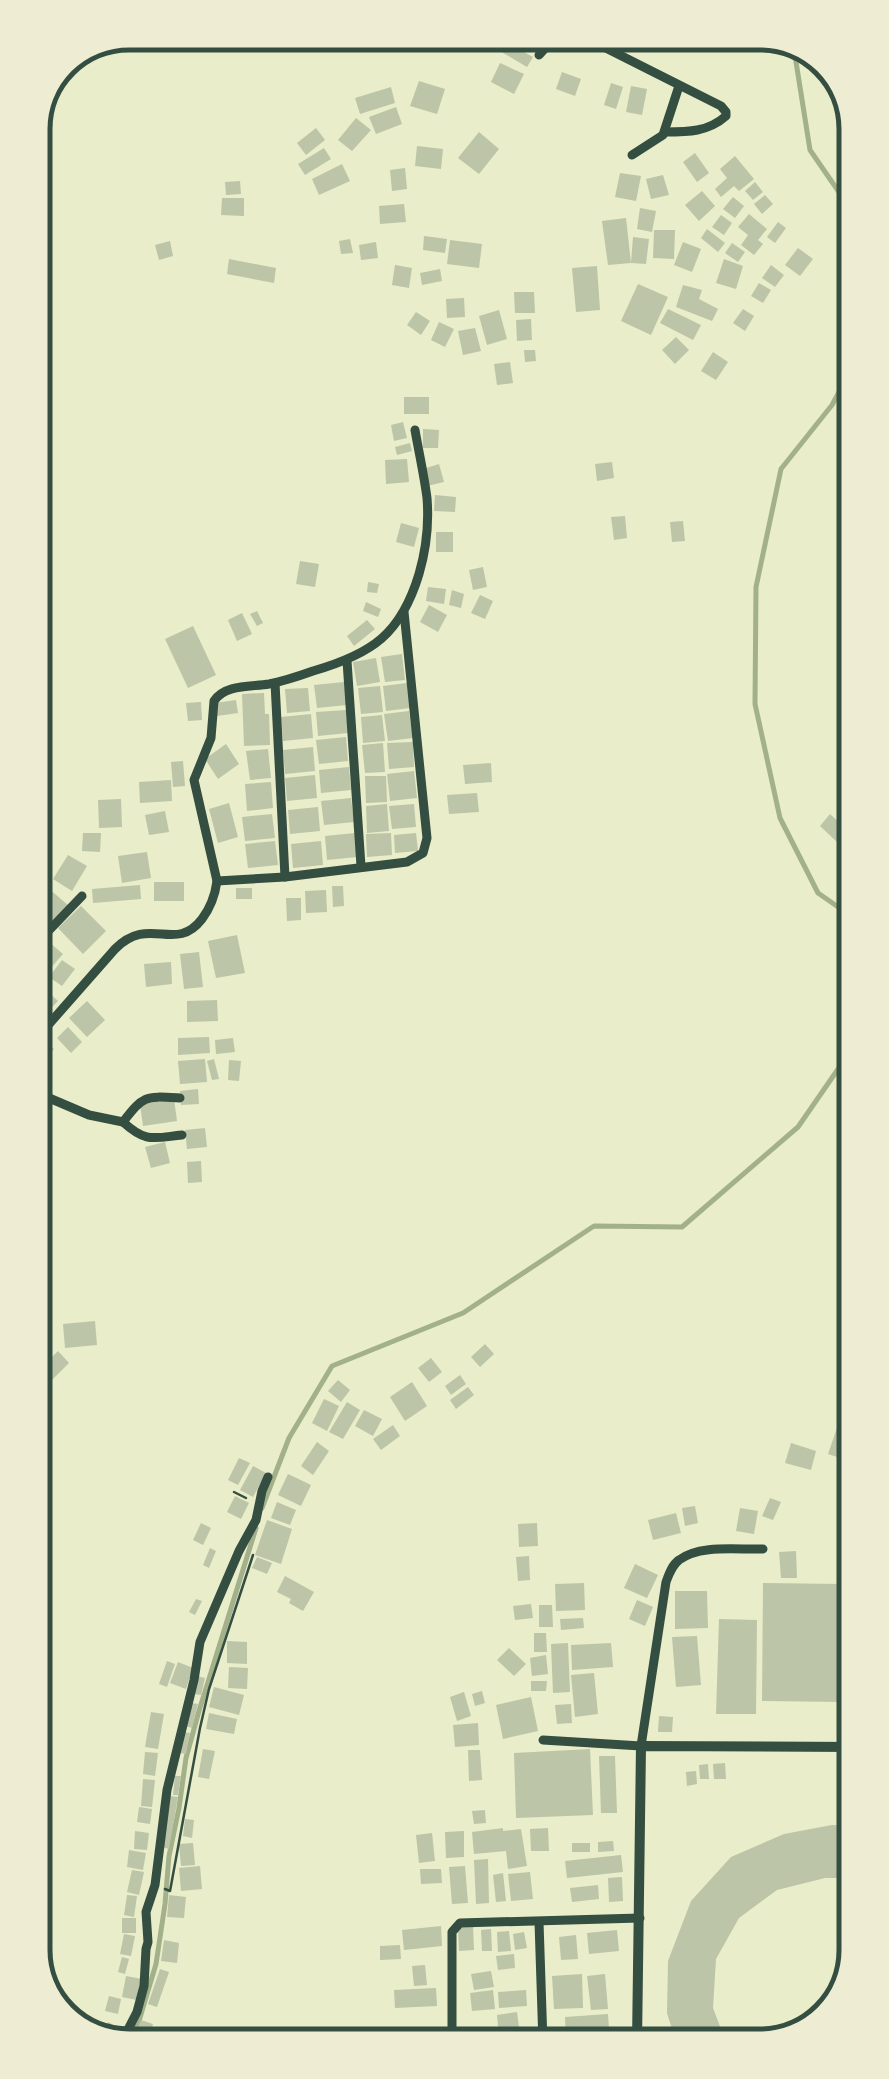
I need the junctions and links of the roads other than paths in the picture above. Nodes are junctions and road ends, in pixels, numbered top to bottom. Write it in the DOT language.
graph roads {
  1 [pos="543,50"];
  2 [pos="609,50"];
  3 [pos="538,55"];
  4 [pos="679,86"];
  5 [pos="664,132"];
  6 [pos="632,155"];
  7 [pos="415,430"];
  8 [pos="404,612"];
  9 [pos="347,662"];
  10 [pos="275,683"];
  11 [pos="361,866"];
  12 [pos="285,877"];
  13 [pos="218,882"];
  14 [pos="82,896"];
  15 [pos="50,929"];
  16 [pos="50,1023"];
  17 [pos="50,1098"];
  18 [pos="180,1098"];
  19 [pos="123,1122"];
  20 [pos="182,1136"];
  21 [pos="268,1477"];
  22 [pos="763,1550"];
  23 [pos="543,1740"];
  24 [pos="641,1746"];
  25 [pos="839,1746"];
  26 [pos="640,1918"];
  27 [pos="539,1922"];
  28 [pos="128,2029"];
  29 [pos="452,2029"];
  30 [pos="543,2029"];
  31 [pos="637,2029"];
  1 -- 3 [label="street"];
  2 -- 4 [label="street"];
  4 -- 5 [label="street"];
  4 -- 5 [label="street"];
  5 -- 6 [label="street"];
  7 -- 8 [label="street"];
  8 -- 9 [label="street"];
  8 -- 11 [label="street"];
  9 -- 10 [label="street"];
  9 -- 11 [label="street"];
  10 -- 12 [label="street"];
  10 -- 13 [label="street"];
  11 -- 12 [label="street"];
  12 -- 13 [label="street"];
  13 -- 16 [label="street"];
  14 -- 15 [label="street"];
  17 -- 19 [label="street"];
  18 -- 19 [label="street"];
  19 -- 20 [label="street"];
  21 -- 28 [label="street"];
  22 -- 24 [label="street"];
  23 -- 24 [label="street"];
  24 -- 25 [label="street"];
  24 -- 26 [label="street"];
  26 -- 27 [label="street"];
  26 -- 31 [label="street"];
  27 -- 29 [label="street"];
  27 -- 30 [label="street"];
}
